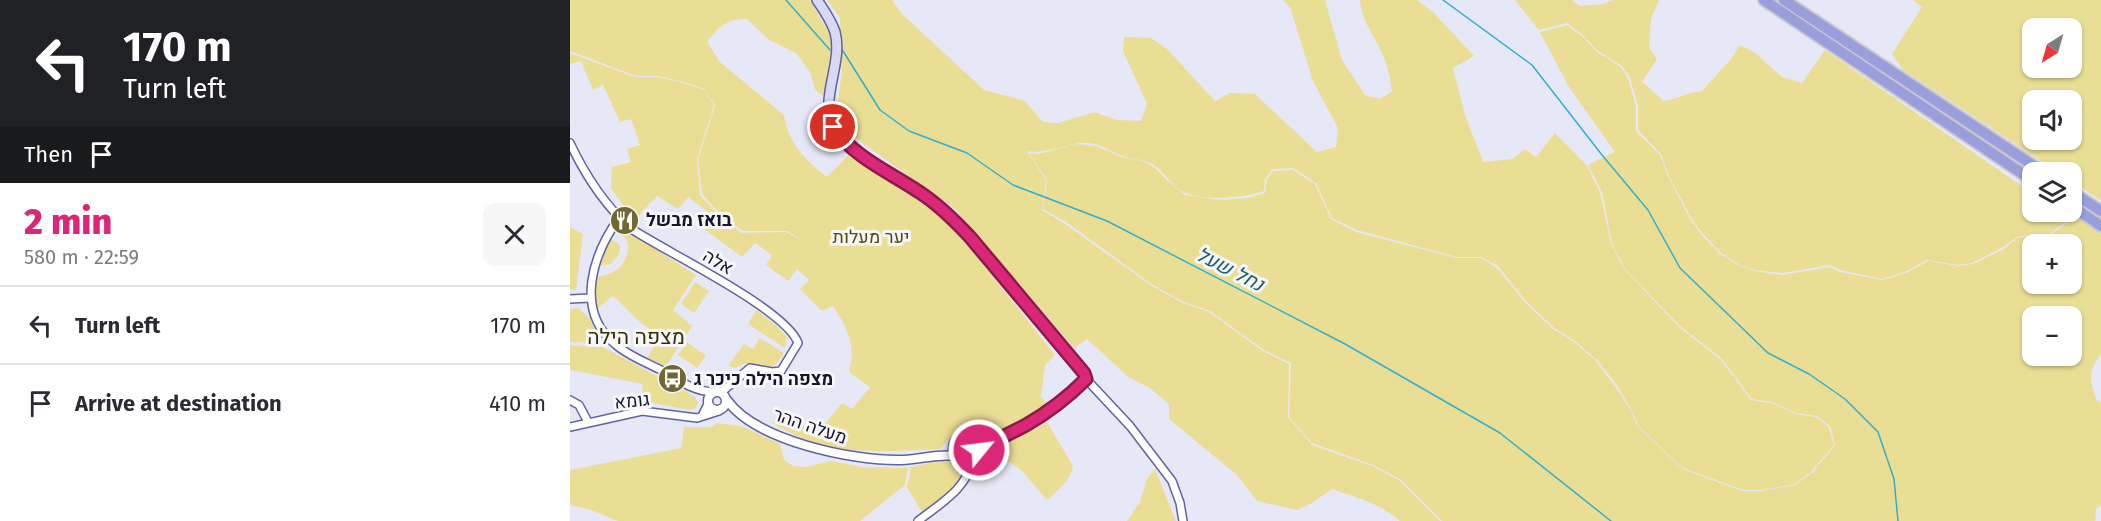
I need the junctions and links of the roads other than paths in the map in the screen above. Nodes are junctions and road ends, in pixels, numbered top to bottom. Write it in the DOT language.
graph roads {
  1 [pos="817,0"];
  2 [pos="1764,0"];
  3 [pos="1784,0"];
  4 [pos="570,143"];
  5 [pos="2028,162"];
  6 [pos="2022,173"];
  7 [pos="2082,199"];
  8 [pos="2101,211"];
  9 [pos="2082,213"];
  10 [pos="619,218"];
  11 [pos="2101,226"];
  12 [pos="590,298"];
  13 [pos="570,299"];
  14 [pos="1086,379"];
  15 [pos="695,388"];
  16 [pos="721,395"];
  17 [pos="570,400"];
  18 [pos="708,402"];
  19 [pos="721,410"];
  20 [pos="744,417"];
  21 [pos="697,418"];
  22 [pos="588,422"];
  23 [pos="570,427"];
  24 [pos="974,437"];
  25 [pos="995,441"];
  26 [pos="954,443"];
  27 [pos="977,455"];
  28 [pos="938,457"];
  29 [pos="959,458"];
  30 [pos="968,478"];
  31 [pos="918,521"];
  32 [pos="1184,521"];
  1 -- 14 [label="main road"];
  2 -- 6 [label="highway"];
  3 -- 5 [label="highway"];
  4 -- 10 [label="street, אלה"];
  7 -- 8 [label="highway"];
  9 -- 11 [label="highway"];
  10 -- 12 [label="street"];
  10 -- 16 [label="street, אלה"];
  12 -- 13 [label="street"];
  12 -- 15 [label="street"];
  14 -- 25 [label="street"];
  14 -- 32 [label="street"];
  15 -- 16 [label="street"];
  15 -- 18 [label="street"];
  16 -- 18 [label="street"];
  16 -- 19 [label="street"];
  16 -- 20 [label="street, מעלה ההר"];
  17 -- 22 [label="street"];
  18 -- 19 [label="street, מעלה ההר"];
  18 -- 21 [label="street"];
  19 -- 20 [label="street, מעלה ההר"];
  19 -- 21 [label="street"];
  20 -- 28 [label="street, מעלה ההר"];
  21 -- 22 [label="street, גומא"];
  22 -- 23 [label="street, גומא"];
  24 -- 25 [label="street"];
  24 -- 26 [label="street"];
  24 -- 27 [label="street"];
  25 -- 27 [label="street"];
  26 -- 28 [label="street"];
  26 -- 29 [label="street"];
  27 -- 29 [label="street"];
  27 -- 30 [label="street"];
  28 -- 29 [label="street, מעלה ההר"];
  29 -- 30 [label="street"];
  30 -- 31 [label="street"];
}
